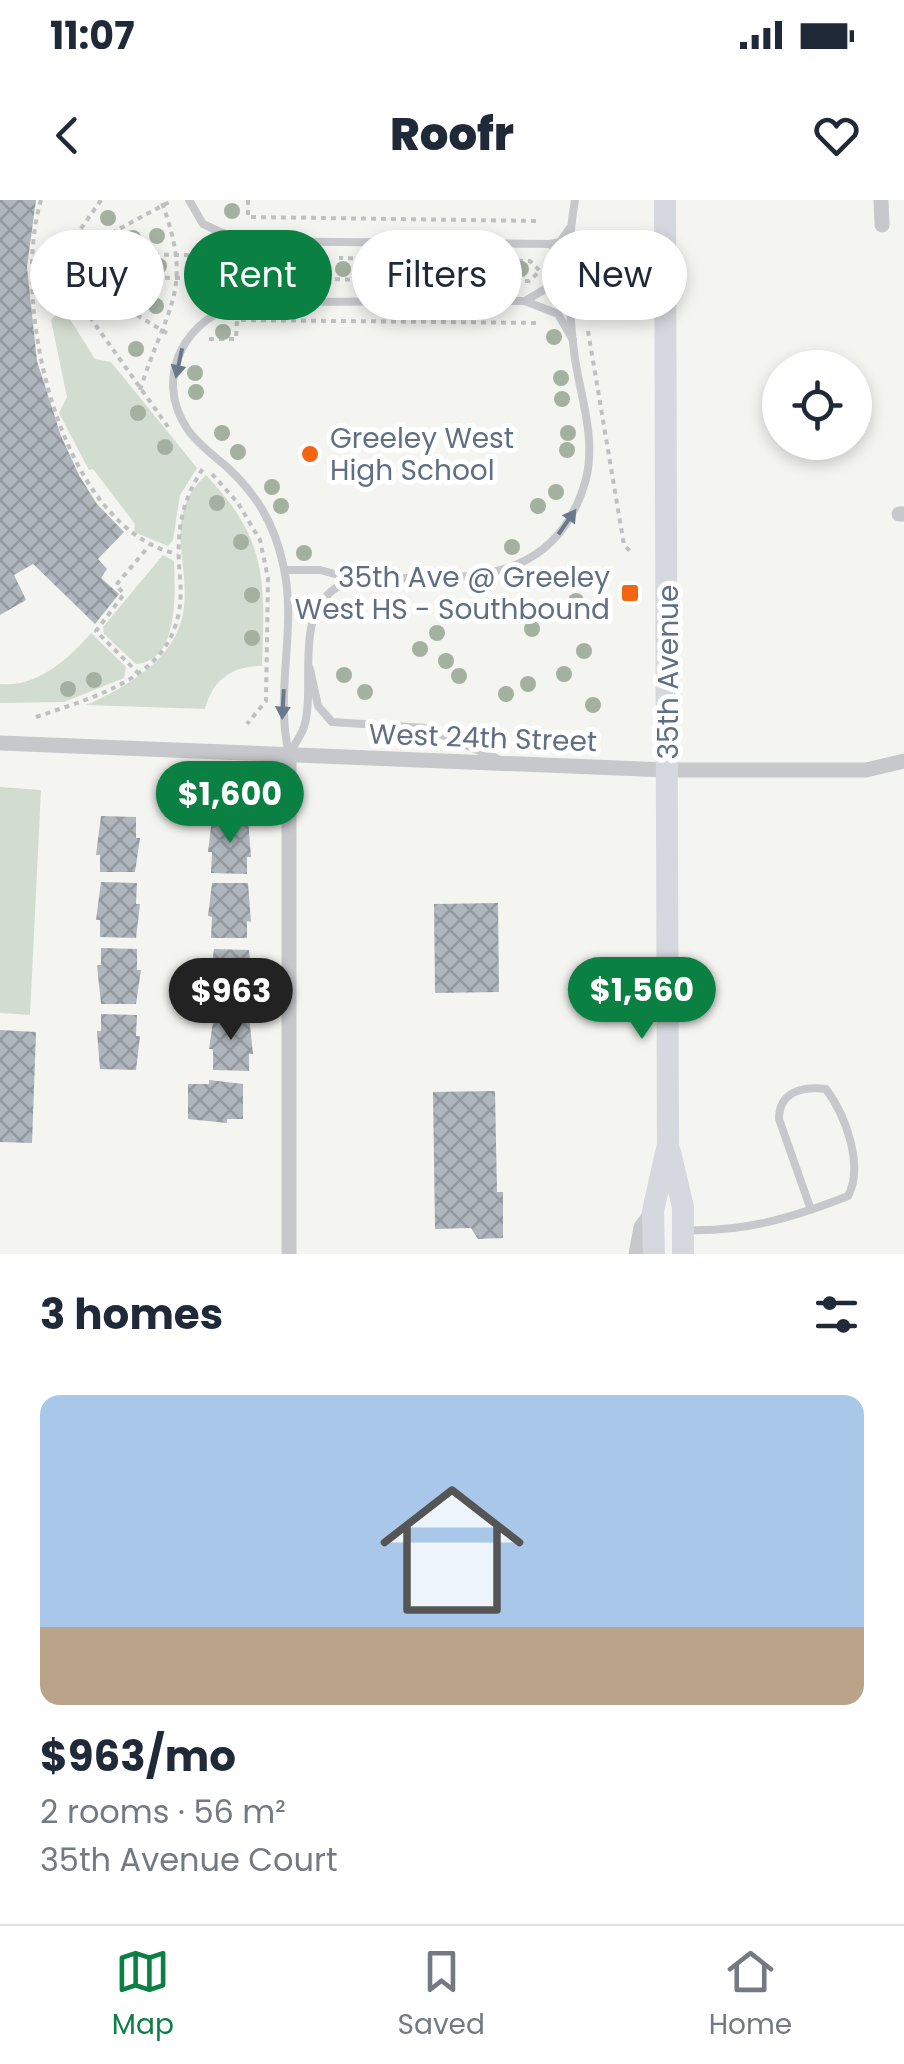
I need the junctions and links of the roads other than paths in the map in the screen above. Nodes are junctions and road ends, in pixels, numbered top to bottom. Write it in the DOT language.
graph roads {
  1 [pos="189,200"];
  2 [pos="575,200"];
  3 [pos="664,200"];
  4 [pos="881,200"];
  5 [pos="882,225"];
  6 [pos="570,226"];
  7 [pos="568,230"];
  8 [pos="542,244"];
  9 [pos="542,295"];
  10 [pos="525,301"];
  11 [pos="573,340"];
  12 [pos="285,570"];
  13 [pos="353,579"];
  14 [pos="310,669"];
  15 [pos="0,744"];
  16 [pos="289,754"];
  17 [pos="904,761"];
  18 [pos="512,765"];
  19 [pos="668,770"];
  20 [pos="668,1144"];
  21 [pos="653,1210"];
  22 [pos="811,1210"];
  23 [pos="683,1242"];
  24 [pos="289,1254"];
  25 [pos="636,1254"];
  26 [pos="654,1254"];
  1 -- 8 [label="lane"];
  2 -- 6 [label="lane"];
  3 -- 19 [label="main road, 35th Avenue"];
  4 -- 5 [label="street"];
  6 -- 7 [label="lane"];
  6 -- 11 [label="lane"];
  9 -- 10 [label="lane"];
  10 -- 11 [label="lane"];
  10 -- 12 [label="lane, one-way"];
  13 -- 11 [label="lane, one-way"];
  12 -- 13 [label="lane"];
  12 -- 16 [label="lane, one-way"];
  13 -- 14 [label="lane"];
  14 -- 16 [label="lane"];
  14 -- 18 [label="lane"];
  15 -- 16 [label="street, West 24th Street"];
  16 -- 18 [label="street, West 24th Street"];
  16 -- 24 [label="street"];
  17 -- 19 [label="street, West 24th Street"];
  18 -- 19 [label="street, West 24th Street"];
  19 -- 20 [label="main road, 35th Avenue"];
  20 -- 21 [label="main road, 35th Avenue"];
  20 -- 23 [label="main road, 35th Avenue"];
  21 -- 25 [label="street"];
  21 -- 26 [label="main road, 35th Avenue"];
  22 -- 22 [label="lane"];
  22 -- 23 [label="lane"];
}
